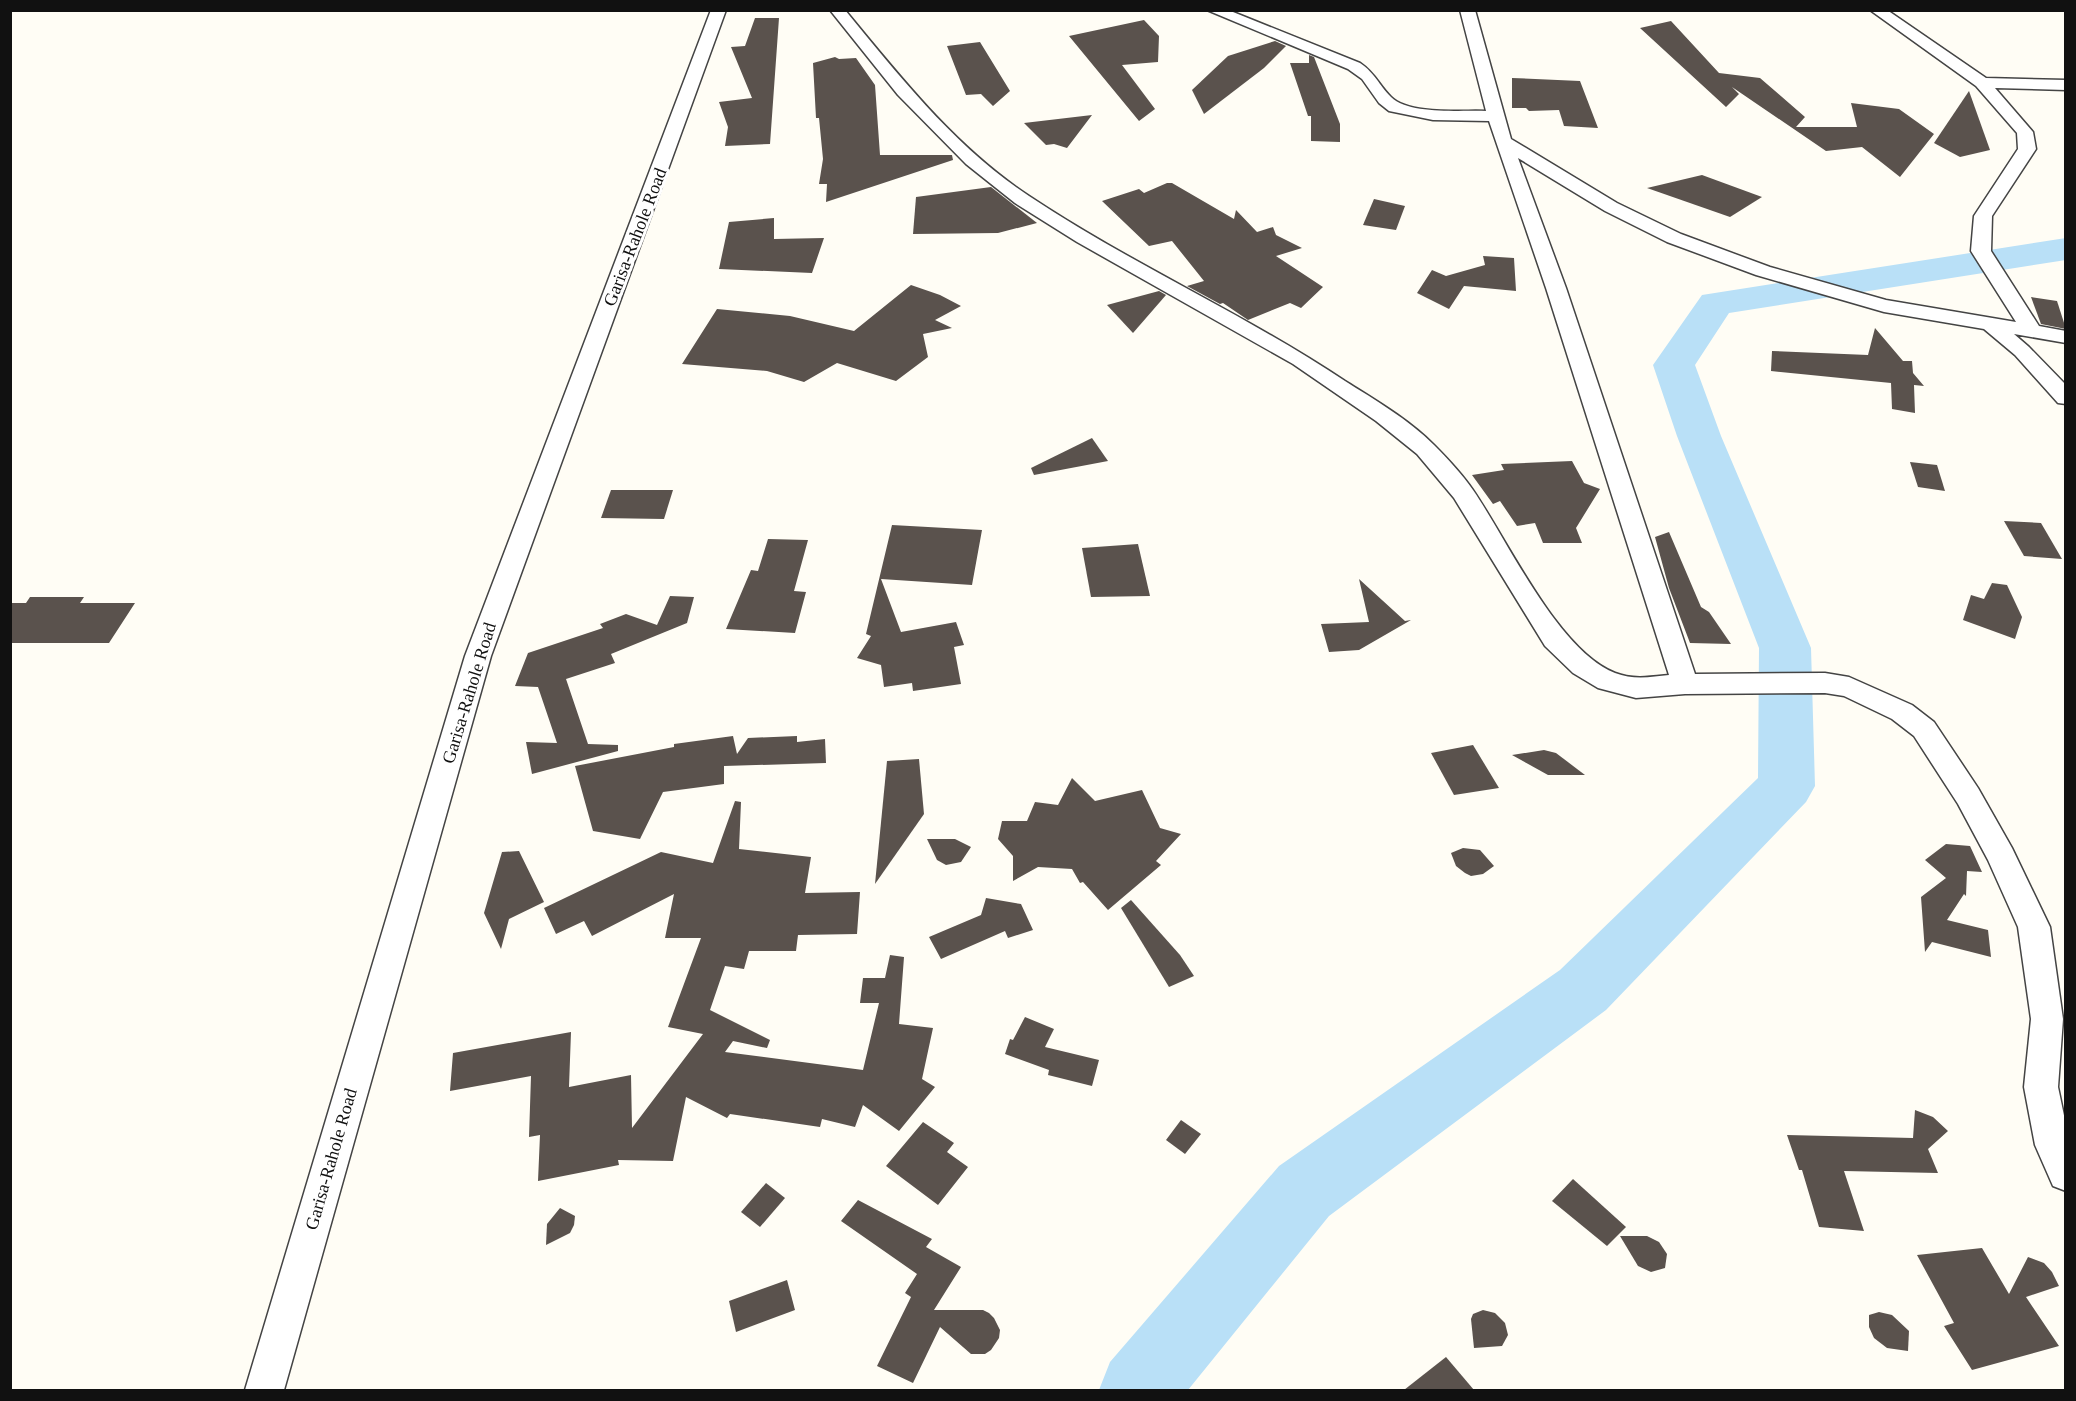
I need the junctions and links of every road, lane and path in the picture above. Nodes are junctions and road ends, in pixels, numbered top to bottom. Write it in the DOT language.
graph roads {
  1 [pos="718,10"];
  2 [pos="837,10"];
  3 [pos="1214,10"];
  4 [pos="1467,10"];
  5 [pos="1876,10"];
  6 [pos="1982,83"];
  7 [pos="2066,85"];
  8 [pos="1496,117"];
  9 [pos="1503,142"];
  10 [pos="1990,325"];
  11 [pos="2033,333"];
  12 [pos="2066,337"];
  13 [pos="2066,398"];
  14 [pos="1685,684"];
  15 [pos="2066,1174"];
  16 [pos="264,1390"];
  1 -- 16 [label="street, Garisa-Rahole Road"];
  2 -- 14 [label="street"];
  3 -- 8 [label="street"];
  4 -- 8 [label="street"];
  5 -- 6 [label="street"];
  6 -- 7 [label="street"];
  6 -- 11 [label="street"];
  8 -- 9 [label="street"];
  9 -- 10 [label="street"];
  9 -- 14 [label="street"];
  10 -- 11 [label="street"];
  10 -- 13 [label="street"];
  11 -- 12 [label="street"];
  14 -- 15 [label="street"];
}
